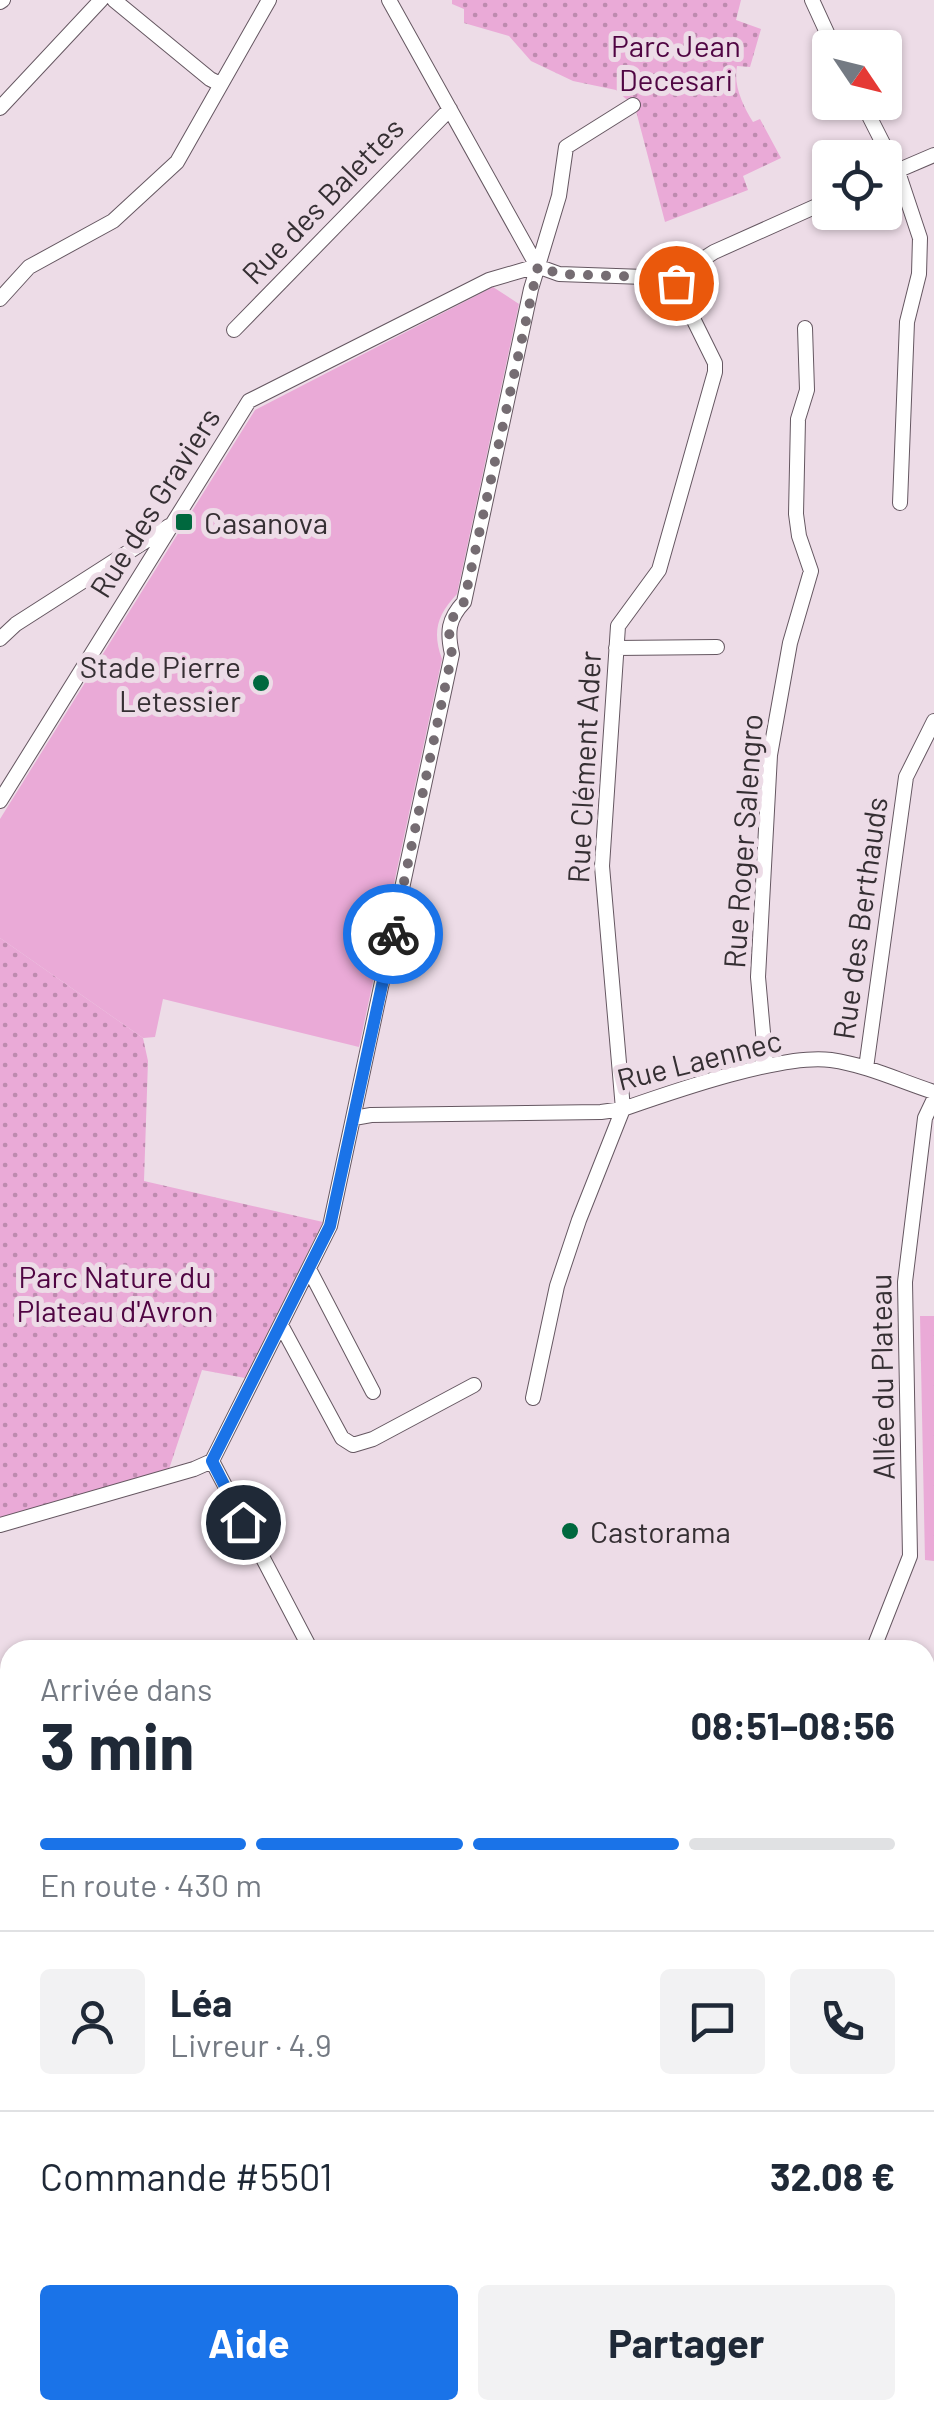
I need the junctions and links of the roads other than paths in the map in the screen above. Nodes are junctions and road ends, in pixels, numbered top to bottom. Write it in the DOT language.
graph roads {
  1 [pos="100,0"];
  2 [pos="114,0"];
  3 [pos="268,0"];
  4 [pos="389,0"];
  5 [pos="812,0"];
  6 [pos="826,30"];
  7 [pos="220,84"];
  8 [pos="633,105"];
  9 [pos="0,108"];
  10 [pos="450,109"];
  11 [pos="934,154"];
  12 [pos="902,168"];
  13 [pos="902,190"];
  14 [pos="812,208"];
  15 [pos="538,266"];
  16 [pos="673,278"];
  17 [pos="0,299"];
  18 [pos="805,328"];
  19 [pos="234,330"];
  20 [pos="900,503"];
  21 [pos="174,523"];
  22 [pos="0,639"];
  23 [pos="717,647"];
  24 [pos="616,648"];
  25 [pos="934,721"];
  26 [pos="0,801"];
  27 [pos="766,1066"];
  28 [pos="866,1068"];
  29 [pos="934,1096"];
  30 [pos="623,1109"];
  31 [pos="354,1118"];
  32 [pos="309,1269"];
  33 [pos="281,1326"];
  34 [pos="474,1385"];
  35 [pos="373,1392"];
  36 [pos="532,1398"];
  37 [pos="212,1461"];
  38 [pos="0,1525"];
  39 [pos="306,1640"];
  40 [pos="877,1640"];
  1 -- 9 [label="street"];
  2 -- 7 [label="street"];
  3 -- 7 [label="street"];
  4 -- 10 [label="street"];
  5 -- 6 [label="street"];
  7 -- 17 [label="street"];
  8 -- 15 [label="street"];
  10 -- 15 [label="street"];
  10 -- 19 [label="street, Rue des Balettes"];
  11 -- 12 [label="street"];
  13 -- 20 [label="street"];
  14 -- 16 [label="street"];
  15 -- 16 [label="street"];
  15 -- 21 [label="street, Rue des Graviers"];
  15 -- 31 [label="street"];
  16 -- 24 [label="street, Rue Clément Ader"];
  18 -- 27 [label="street, Rue Roger Salengro"];
  21 -- 22 [label="street"];
  21 -- 26 [label="street, Rue des Graviers"];
  23 -- 24 [label="street"];
  24 -- 30 [label="street, Rue Clément Ader"];
  25 -- 28 [label="street, Rue des Berthauds"];
  27 -- 28 [label="street, Rue Laennec"];
  27 -- 30 [label="street, Rue Laennec"];
  28 -- 29 [label="street, Rue Laennec"];
  29 -- 40 [label="street, Allée du Plateau"];
  30 -- 31 [label="street, Rue Laennec"];
  30 -- 36 [label="street"];
  31 -- 32 [label="street"];
  32 -- 33 [label="street"];
  32 -- 35 [label="street"];
  33 -- 34 [label="street"];
  33 -- 37 [label="street"];
  37 -- 38 [label="street"];
  37 -- 39 [label="street"];
}
